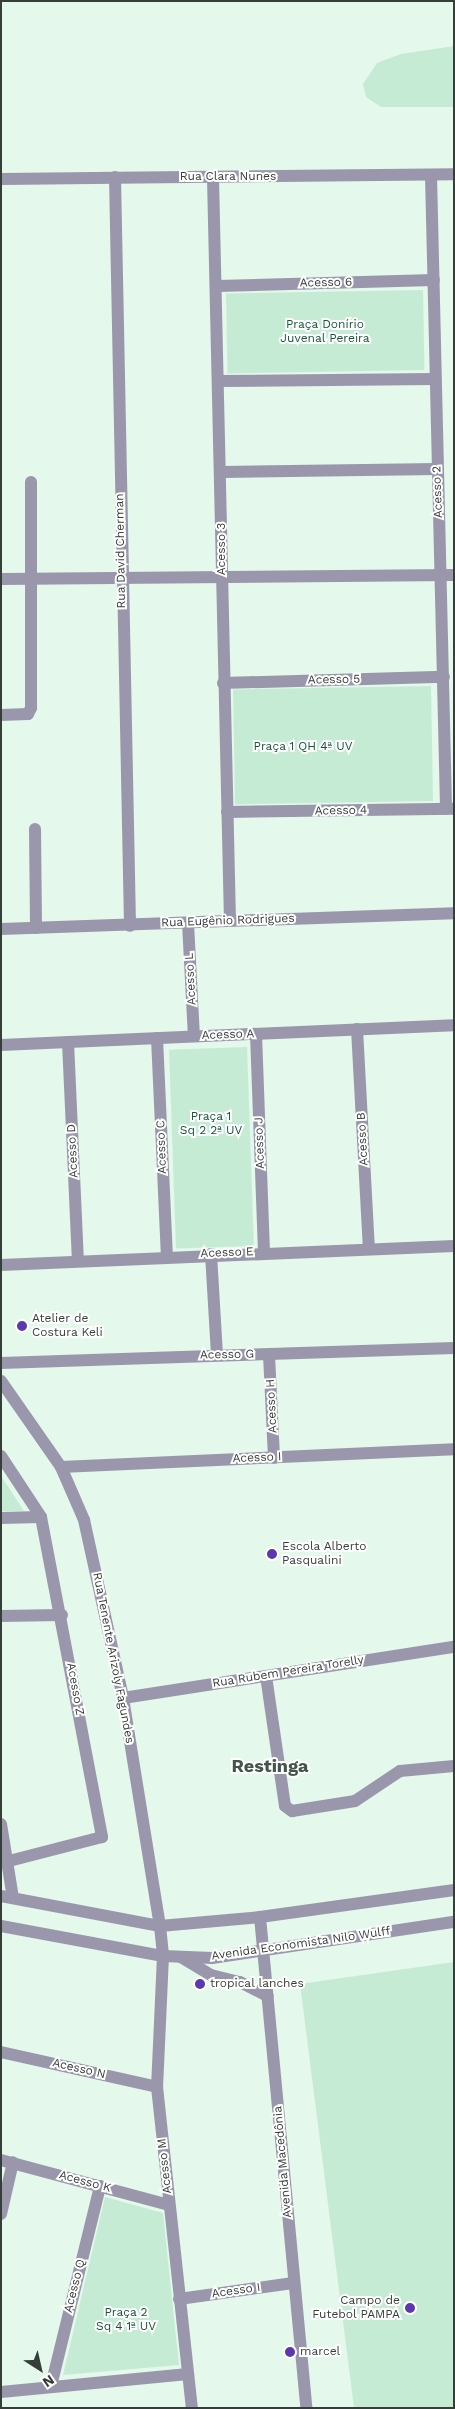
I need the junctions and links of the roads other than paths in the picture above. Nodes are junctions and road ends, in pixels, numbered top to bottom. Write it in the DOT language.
graph roads {
  1 [pos="454,174"];
  2 [pos="432,175"];
  3 [pos="115,177"];
  4 [pos="213,178"];
  5 [pos="1,180"];
  6 [pos="434,280"];
  7 [pos="218,286"];
  8 [pos="434,379"];
  9 [pos="219,381"];
  10 [pos="438,469"];
  11 [pos="222,472"];
  12 [pos="31,482"];
  13 [pos="448,575"];
  14 [pos="222,579"];
  15 [pos="1,580"];
  16 [pos="30,580"];
  17 [pos="122,580"];
  18 [pos="444,677"];
  19 [pos="223,683"];
  20 [pos="1,715"];
  21 [pos="450,809"];
  22 [pos="227,812"];
  23 [pos="35,829"];
  24 [pos="454,913"];
  25 [pos="230,921"];
  26 [pos="188,923"];
  27 [pos="130,926"];
  28 [pos="36,928"];
  29 [pos="1,929"];
  30 [pos="454,1025"];
  31 [pos="357,1029"];
  32 [pos="256,1034"];
  33 [pos="194,1036"];
  34 [pos="157,1038"];
  35 [pos="68,1042"];
  36 [pos="1,1045"];
  37 [pos="454,1246"];
  38 [pos="369,1249"];
  39 [pos="264,1252"];
  40 [pos="211,1254"];
  41 [pos="166,1256"];
  42 [pos="78,1260"];
  43 [pos="1,1265"];
  44 [pos="454,1348"];
  45 [pos="217,1355"];
  46 [pos="269,1355"];
  47 [pos="1,1363"];
  48 [pos="1,1381"];
  49 [pos="454,1450"];
  50 [pos="1,1456"];
  51 [pos="274,1458"];
  52 [pos="61,1467"];
  53 [pos="41,1517"];
  54 [pos="1,1518"];
  55 [pos="62,1614"];
  56 [pos="1,1616"];
  57 [pos="454,1647"];
  58 [pos="266,1676"];
  59 [pos="123,1698"];
  60 [pos="454,1766"];
  61 [pos="1,1824"];
  62 [pos="9,1861"];
  63 [pos="454,1890"];
  64 [pos="7,1897"];
  65 [pos="260,1917"];
  66 [pos="454,1922"];
  67 [pos="1,1926"];
  68 [pos="160,1926"];
  69 [pos="264,1951"];
  70 [pos="163,1956"];
  71 [pos="181,1956"];
  72 [pos="268,1996"];
  73 [pos="1,2052"];
  74 [pos="157,2086"];
  75 [pos="7,2161"];
  76 [pos="100,2186"];
  77 [pos="169,2205"];
  78 [pos="1,2214"];
  79 [pos="293,2283"];
  80 [pos="179,2299"];
  81 [pos="188,2374"];
  82 [pos="51,2386"];
  83 [pos="1,2392"];
  84 [pos="192,2408"];
  85 [pos="306,2408"];
  1 -- 2 [label="street, Rua Clara Nunes"];
  2 -- 4 [label="street, Rua Clara Nunes"];
  2 -- 6 [label="street, Acesso 2"];
  3 -- 4 [label="street, Rua Clara Nunes"];
  3 -- 5 [label="street, Rua Clara Nunes"];
  3 -- 17 [label="street, Rua David Cherman"];
  4 -- 7 [label="street, Acesso 3"];
  6 -- 7 [label="street, Acesso 6"];
  6 -- 8 [label="street, Acesso 2"];
  7 -- 9 [label="street, Acesso 3"];
  8 -- 9 [label="street"];
  8 -- 10 [label="street, Acesso 2"];
  9 -- 11 [label="street, Acesso 3"];
  10 -- 11 [label="street"];
  10 -- 13 [label="street, Acesso 2"];
  11 -- 14 [label="street, Acesso 3"];
  12 -- 16 [label="street"];
  13 -- 14 [label="street"];
  13 -- 18 [label="street, Acesso 2"];
  14 -- 17 [label="street"];
  14 -- 19 [label="street, Acesso 3"];
  15 -- 16 [label="street"];
  16 -- 17 [label="street"];
  16 -- 20 [label="street"];
  17 -- 27 [label="street, Rua David Cherman"];
  18 -- 19 [label="street, Acesso 5"];
  18 -- 21 [label="street, Acesso 2"];
  19 -- 22 [label="street, Acesso 3"];
  21 -- 22 [label="street, Acesso 4"];
  22 -- 25 [label="street, Acesso 3"];
  23 -- 28 [label="street"];
  24 -- 25 [label="street, Rua Eugênio Rodrigues"];
  25 -- 26 [label="street, Rua Eugênio Rodrigues"];
  26 -- 27 [label="street, Rua Eugênio Rodrigues"];
  26 -- 33 [label="street, Acesso L"];
  27 -- 28 [label="street, Rua Eugênio Rodrigues"];
  28 -- 29 [label="street, Rua Eugênio Rodrigues"];
  30 -- 31 [label="street, Acesso A"];
  31 -- 32 [label="street, Acesso A"];
  31 -- 38 [label="street, Acesso B"];
  32 -- 33 [label="street, Acesso A"];
  32 -- 39 [label="street, Acesso J"];
  33 -- 34 [label="street, Acesso A"];
  34 -- 35 [label="street, Acesso A"];
  34 -- 41 [label="street, Acesso C"];
  35 -- 36 [label="street, Acesso A"];
  35 -- 42 [label="street, Acesso D"];
  37 -- 38 [label="street, Acesso E"];
  38 -- 39 [label="street, Acesso E"];
  39 -- 40 [label="street, Acesso E"];
  40 -- 41 [label="street, Acesso E"];
  40 -- 45 [label="street"];
  41 -- 42 [label="street, Acesso E"];
  42 -- 43 [label="street, Acesso E"];
  44 -- 46 [label="street, Acesso G"];
  45 -- 46 [label="street, Acesso G"];
  45 -- 47 [label="street, Acesso G"];
  46 -- 51 [label="street, Acesso H"];
  48 -- 52 [label="street, Rua Tenente Arizoly Fagundes"];
  49 -- 51 [label="street, Acesso I"];
  50 -- 53 [label="street, Acesso Z"];
  51 -- 52 [label="street, Acesso I"];
  52 -- 59 [label="street, Rua Tenente Arizoly Fagundes"];
  53 -- 54 [label="street"];
  53 -- 55 [label="street, Acesso Z"];
  55 -- 56 [label="street"];
  55 -- 62 [label="street, Acesso Z"];
  57 -- 58 [label="street, Rua Rubem Pereira Torelly"];
  58 -- 59 [label="street, Rua Rubem Pereira Torelly"];
  58 -- 60 [label="street"];
  59 -- 68 [label="street, Rua Tenente Arizoly Fagundes"];
  61 -- 62 [label="street"];
  62 -- 64 [label="street"];
  63 -- 65 [label="street"];
  64 -- 68 [label="street"];
  65 -- 68 [label="street"];
  65 -- 69 [label="street, Avenida Macedônia"];
  66 -- 69 [label="street, Avenida Economista Nilo Wulff"];
  67 -- 70 [label="street, Avenida Economista Nilo Wulff"];
  68 -- 70 [label="street, Rua Tenente Arizoly Fagundes"];
  69 -- 71 [label="street, Avenida Economista Nilo Wulff"];
  69 -- 72 [label="street, Avenida Macedônia"];
  70 -- 71 [label="street, Avenida Economista Nilo Wulff"];
  70 -- 74 [label="street, Acesso M"];
  71 -- 72 [label="street"];
  72 -- 79 [label="street, Avenida Macedônia"];
  73 -- 74 [label="street, Acesso N"];
  74 -- 77 [label="street, Acesso M"];
  75 -- 76 [label="street, Acesso K"];
  75 -- 78 [label="street"];
  76 -- 77 [label="street, Acesso K"];
  76 -- 82 [label="street, Acesso Q"];
  77 -- 80 [label="street, Acesso M"];
  79 -- 80 [label="street, Acesso I"];
  79 -- 85 [label="street, Avenida Macedônia"];
  80 -- 81 [label="street, Acesso M"];
  81 -- 82 [label="street"];
  81 -- 84 [label="street, Acesso M"];
  82 -- 83 [label="street"];
}
